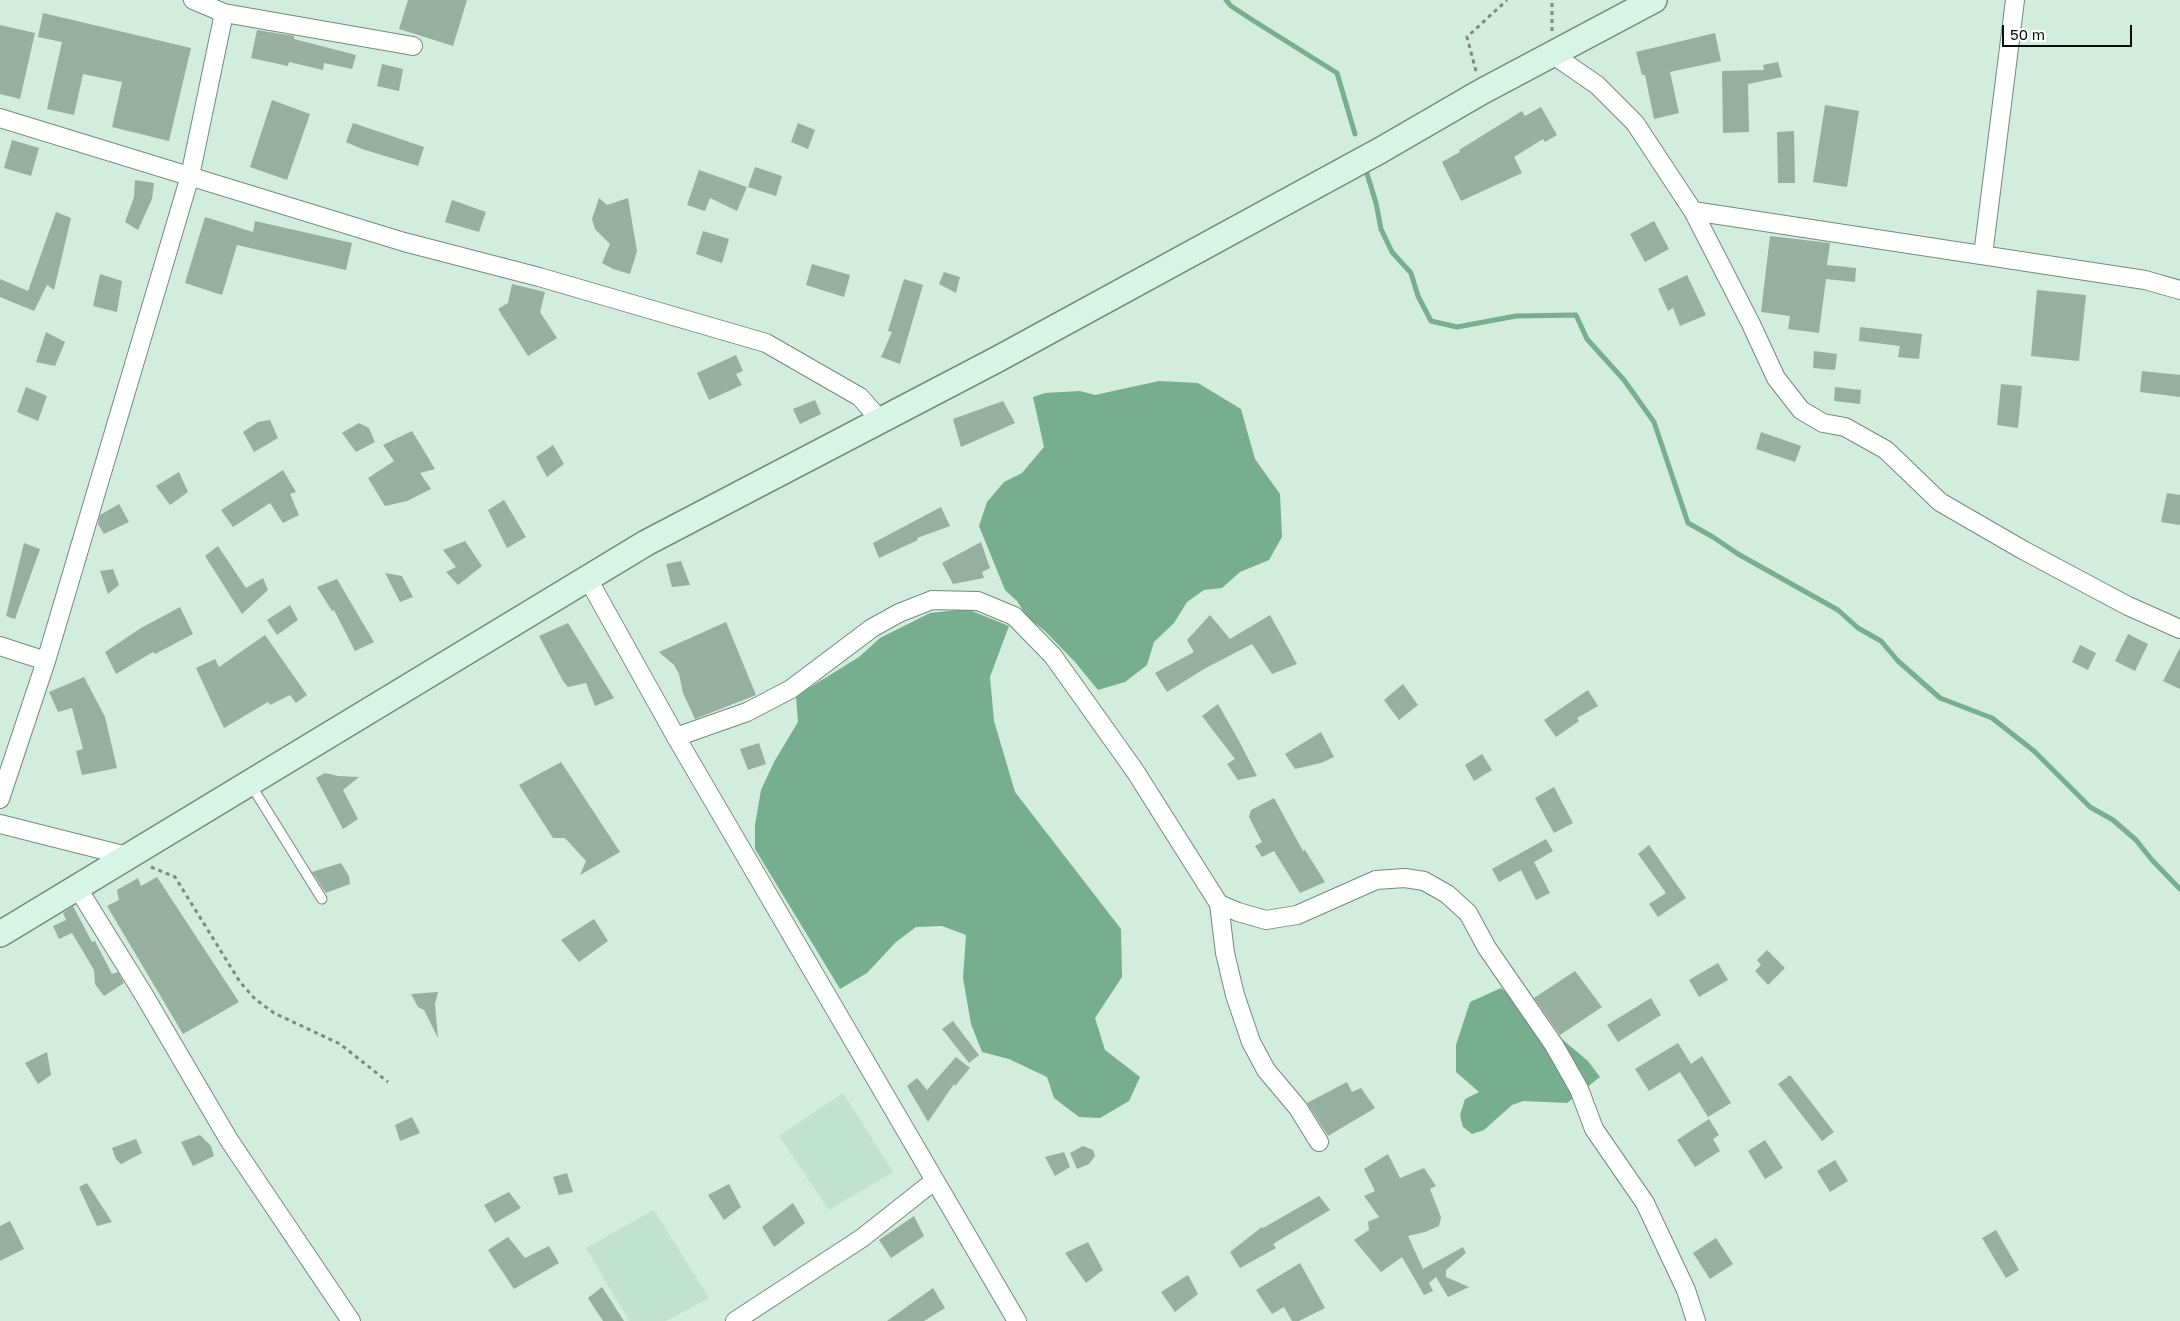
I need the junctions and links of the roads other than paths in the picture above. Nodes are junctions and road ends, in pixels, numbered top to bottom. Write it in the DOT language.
graph roads {
  1 [pos="193,0"];
  2 [pos="1654,0"];
  3 [pos="2015,0"];
  4 [pos="224,13"];
  5 [pos="413,46"];
  6 [pos="1552,54"];
  7 [pos="0,118"];
  8 [pos="190,176"];
  9 [pos="1693,211"];
  10 [pos="1984,255"];
  11 [pos="2180,290"];
  12 [pos="881,421"];
  13 [pos="588,579"];
  14 [pos="2180,629"];
  15 [pos="0,646"];
  16 [pos="46,661"];
  17 [pos="676,737"];
  18 [pos="249,783"];
  19 [pos="0,799"];
  20 [pos="0,824"];
  21 [pos="127,856"];
  22 [pos="77,886"];
  23 [pos="322,899"];
  24 [pos="1219,904"];
  25 [pos="0,934"];
  26 [pos="1319,1142"];
  27 [pos="934,1181"];
  28 [pos="351,1321"];
  29 [pos="735,1321"];
  30 [pos="1018,1321"];
  31 [pos="1696,1321"];
  1 -- 4 [label="street"];
  2 -- 6 [label="main road"];
  3 -- 10 [label="street"];
  4 -- 5 [label="street"];
  4 -- 8 [label="street"];
  6 -- 9 [label="street"];
  6 -- 12 [label="main road"];
  7 -- 8 [label="street"];
  8 -- 12 [label="street"];
  8 -- 16 [label="street"];
  9 -- 10 [label="street"];
  9 -- 14 [label="street"];
  10 -- 11 [label="street"];
  12 -- 13 [label="main road"];
  13 -- 17 [label="street"];
  13 -- 18 [label="main road"];
  15 -- 16 [label="street"];
  16 -- 19 [label="street"];
  17 -- 24 [label="street"];
  17 -- 27 [label="street"];
  18 -- 21 [label="main road"];
  18 -- 23 [label="lane"];
  20 -- 21 [label="street"];
  21 -- 22 [label="main road"];
  22 -- 25 [label="main road"];
  22 -- 28 [label="street"];
  24 -- 26 [label="street"];
  24 -- 31 [label="street"];
  27 -- 29 [label="street"];
  27 -- 30 [label="street"];
}
